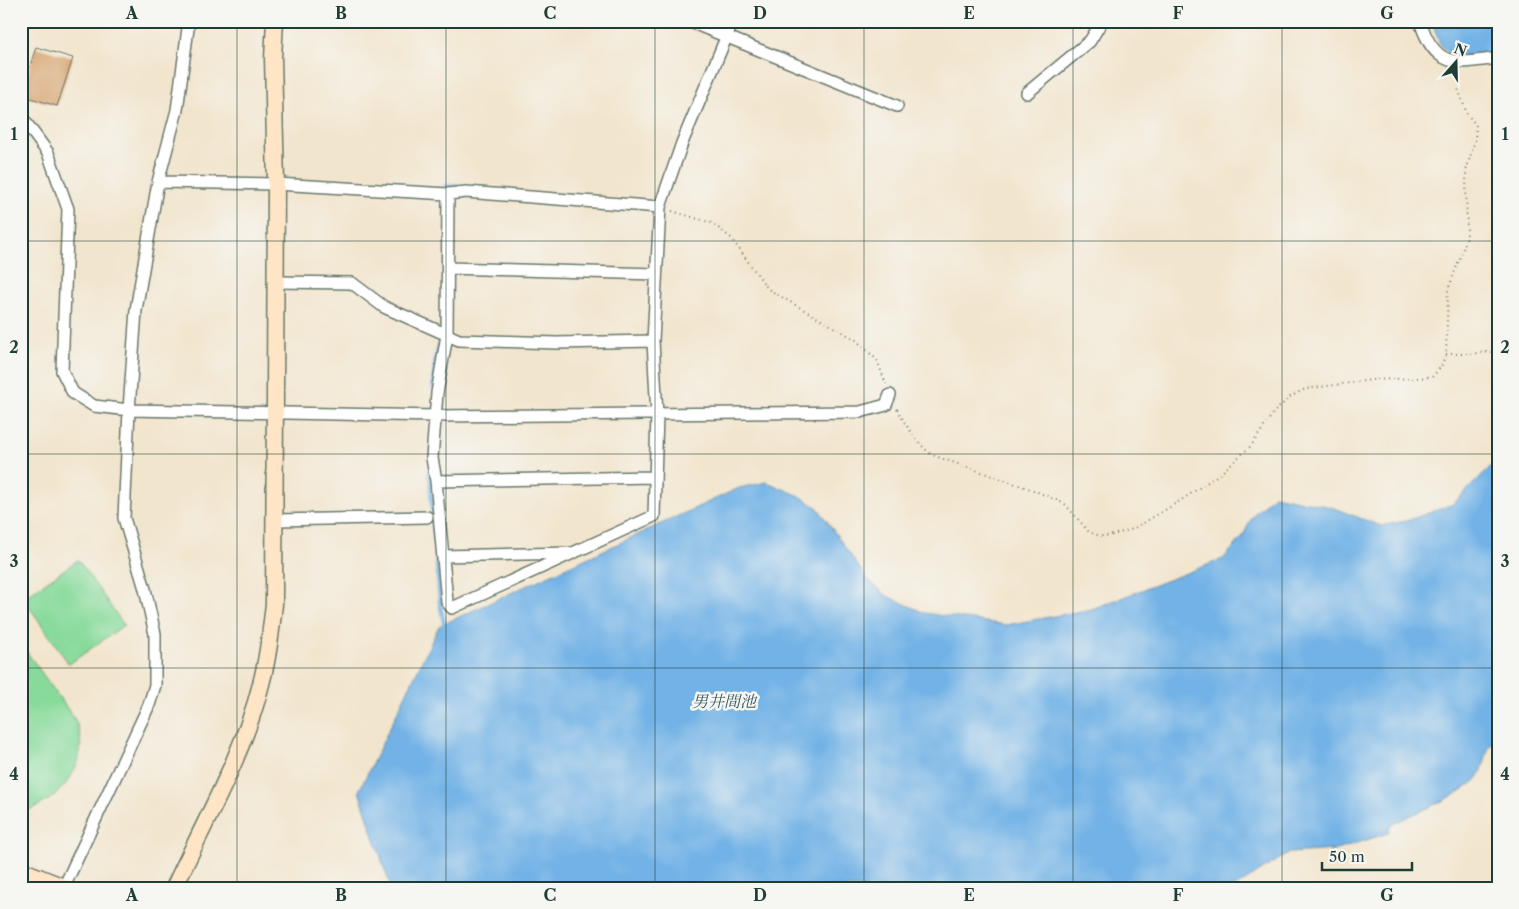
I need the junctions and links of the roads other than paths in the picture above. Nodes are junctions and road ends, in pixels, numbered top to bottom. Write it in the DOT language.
graph roads {
  1 [pos="189,21"];
  2 [pos="275,21"];
  3 [pos="688,21"];
  4 [pos="733,21"];
  5 [pos="1102,21"];
  6 [pos="1420,21"];
  7 [pos="727,37"];
  8 [pos="1498,58"];
  9 [pos="1028,92"];
  10 [pos="896,106"];
  11 [pos="21,116"];
  12 [pos="158,182"];
  13 [pos="276,184"];
  14 [pos="448,194"];
  15 [pos="660,207"];
  16 [pos="449,268"];
  17 [pos="655,274"];
  18 [pos="276,282"];
  19 [pos="447,335"];
  20 [pos="653,341"];
  21 [pos="890,395"];
  22 [pos="128,410"];
  23 [pos="276,413"];
  24 [pos="657,414"];
  25 [pos="436,416"];
  26 [pos="655,477"];
  27 [pos="436,482"];
  28 [pos="428,517"];
  29 [pos="276,520"];
  30 [pos="577,552"];
  31 [pos="443,556"];
  32 [pos="21,870"];
  33 [pos="65,887"];
  34 [pos="174,888"];
  1 -- 12 [label="street"];
  2 -- 13 [label="street"];
  3 -- 7 [label="street"];
  4 -- 7 [label="street"];
  5 -- 9 [label="street"];
  6 -- 8 [label="street"];
  7 -- 10 [label="street"];
  7 -- 15 [label="street"];
  11 -- 22 [label="street"];
  12 -- 13 [label="street"];
  12 -- 22 [label="street"];
  13 -- 14 [label="street"];
  13 -- 18 [label="street"];
  14 -- 15 [label="street"];
  14 -- 16 [label="street"];
  15 -- 17 [label="street"];
  16 -- 17 [label="street"];
  16 -- 19 [label="street"];
  17 -- 20 [label="street"];
  18 -- 19 [label="street"];
  18 -- 23 [label="street"];
  19 -- 20 [label="street"];
  19 -- 25 [label="street"];
  20 -- 24 [label="street"];
  21 -- 24 [label="street"];
  22 -- 23 [label="street"];
  22 -- 33 [label="street"];
  23 -- 25 [label="street"];
  23 -- 29 [label="street"];
  24 -- 25 [label="street"];
  24 -- 26 [label="street"];
  25 -- 27 [label="street"];
  26 -- 27 [label="street"];
  26 -- 30 [label="street"];
  27 -- 31 [label="street"];
  28 -- 29 [label="street"];
  29 -- 34 [label="street"];
  30 -- 31 [label="street"];
  30 -- 31 [label="street"];
  32 -- 33 [label="street"];
}
